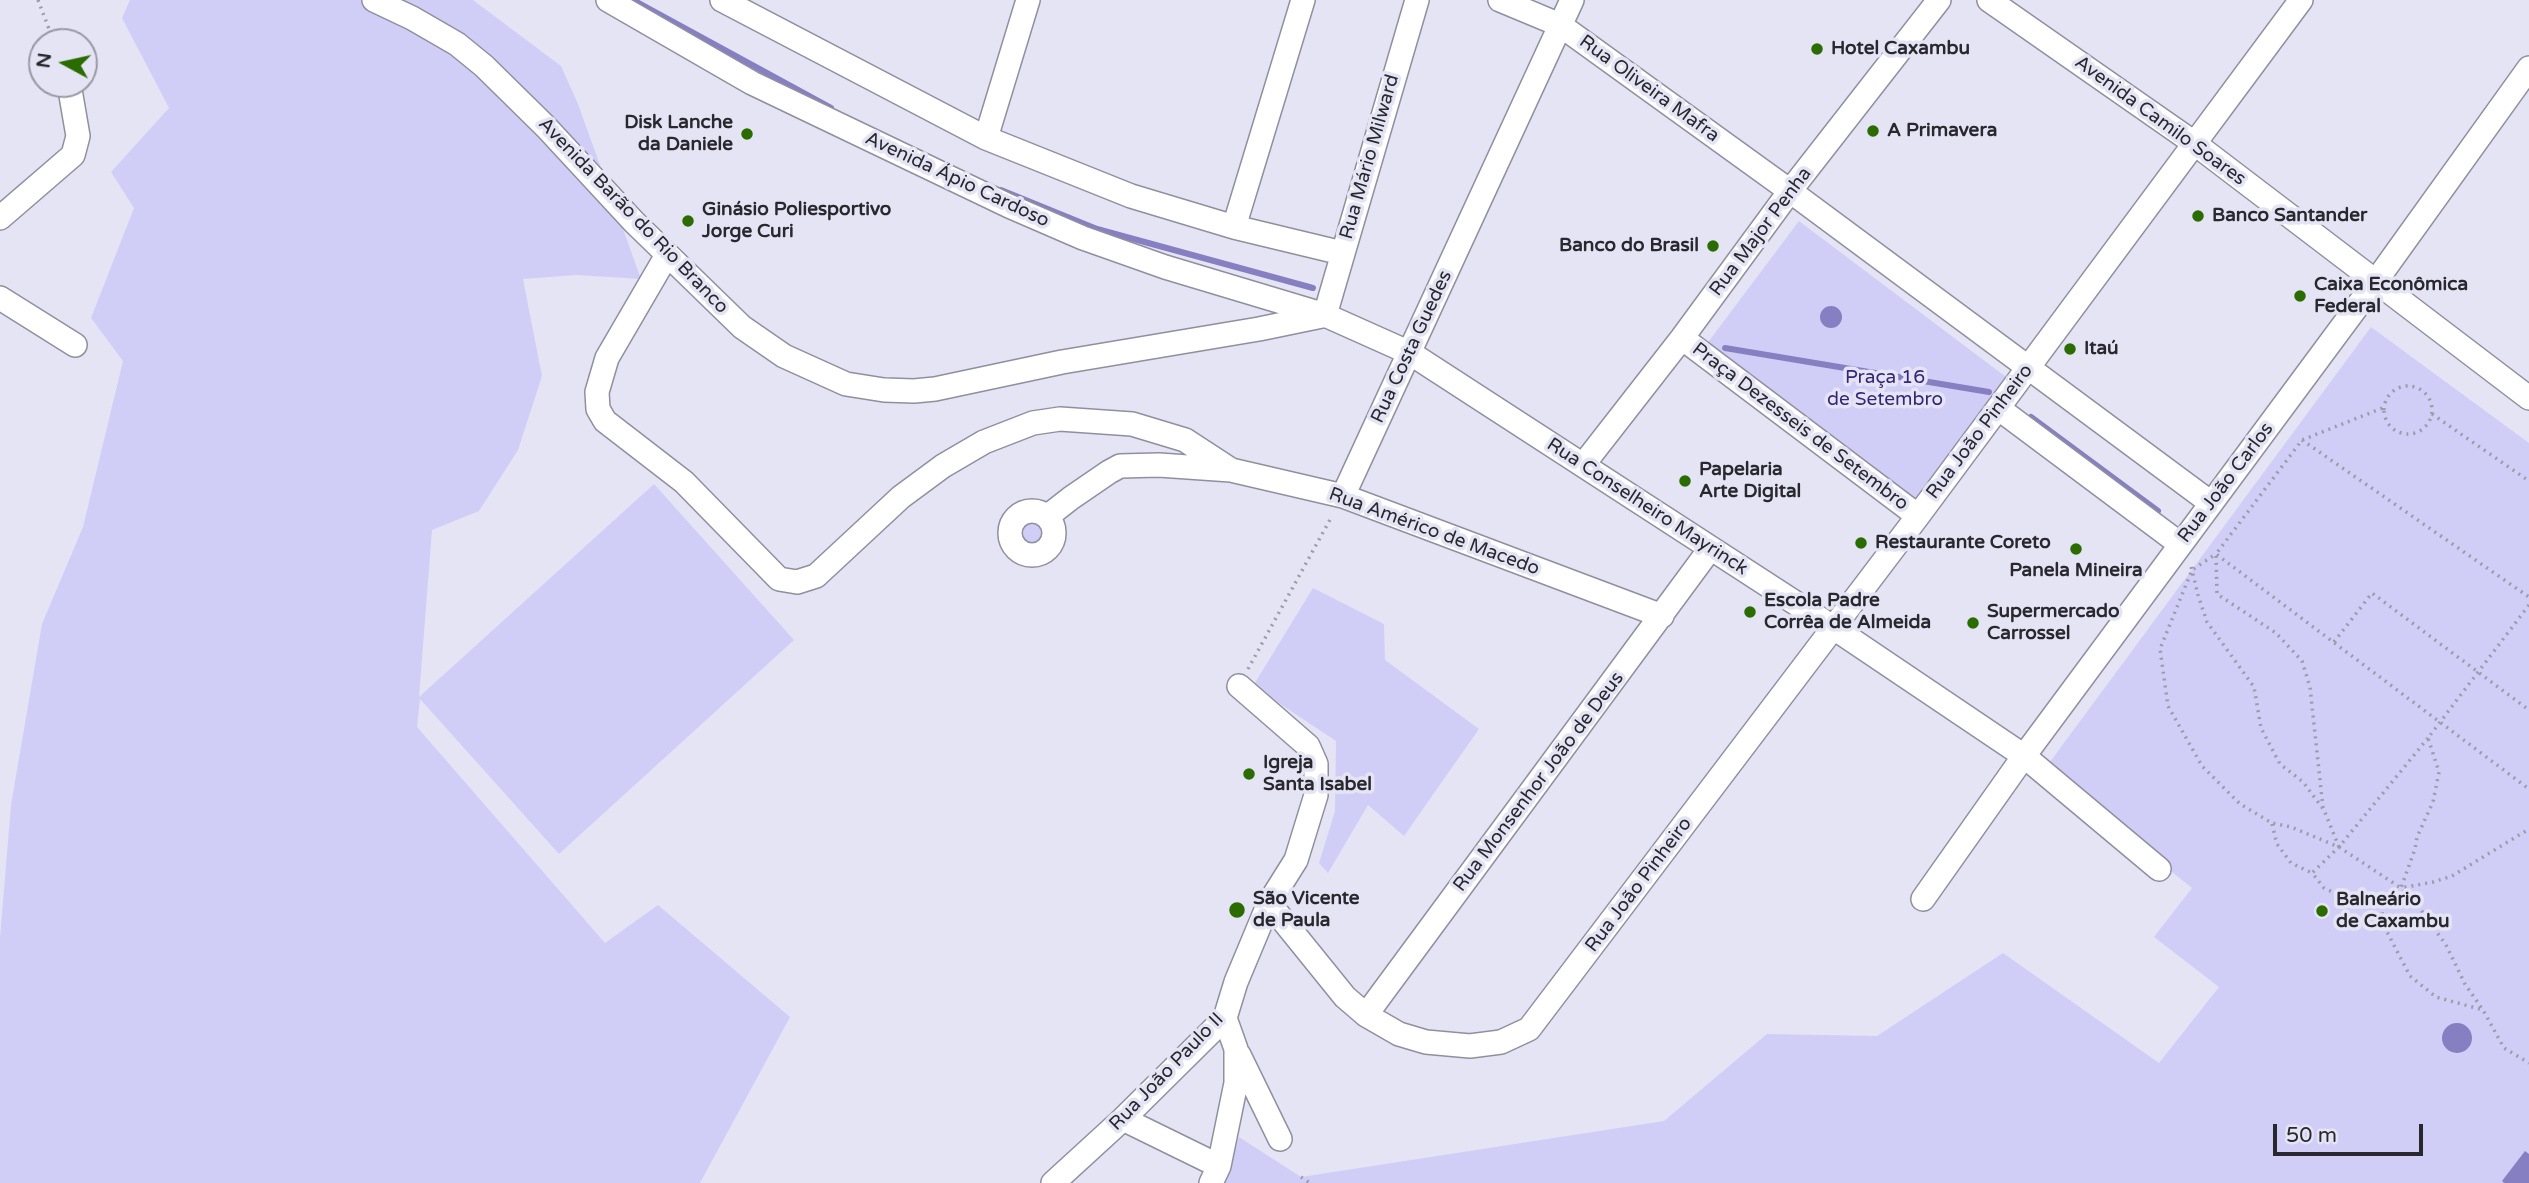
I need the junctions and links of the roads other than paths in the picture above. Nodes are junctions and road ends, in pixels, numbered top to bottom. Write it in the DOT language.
graph roads {
  1 [pos="374,0"];
  2 [pos="608,0"];
  3 [pos="722,0"];
  4 [pos="1028,0"];
  5 [pos="1303,0"];
  6 [pos="1417,0"];
  7 [pos="1500,0"];
  8 [pos="1572,0"];
  9 [pos="1939,0"];
  10 [pos="1989,0"];
  11 [pos="2301,0"];
  12 [pos="752,8"];
  13 [pos="1560,25"];
  14 [pos="2529,68"];
  15 [pos="71,98"];
  16 [pos="986,138"];
  17 [pos="2194,143"];
  18 [pos="1790,191"];
  19 [pos="0,218"];
  20 [pos="1234,227"];
  21 [pos="1342,253"];
  22 [pos="667,255"];
  23 [pos="2376,281"];
  24 [pos="0,299"];
  25 [pos="1325,315"];
  26 [pos="1682,338"];
  27 [pos="75,345"];
  28 [pos="1410,353"];
  29 [pos="2029,367"];
  30 [pos="2529,398"];
  31 [pos="1998,408"];
  32 [pos="1583,465"];
  33 [pos="1231,470"];
  34 [pos="1343,496"];
  35 [pos="2211,503"];
  36 [pos="1048,516"];
  37 [pos="1918,516"];
  38 [pos="2180,544"];
  39 [pos="1710,549"];
  40 [pos="1662,616"];
  41 [pos="1834,628"];
  42 [pos="1239,686"];
  43 [pos="2024,756"];
  44 [pos="2159,869"];
  45 [pos="1923,898"];
  46 [pos="1269,902"];
  47 [pos="1366,1015"];
  48 [pos="1225,1018"];
  49 [pos="1236,1049"];
  50 [pos="1124,1119"];
  51 [pos="1280,1139"];
  52 [pos="1215,1175"];
  53 [pos="1053,1183"];
  1 -- 22 [label="street, Avenida Barão do Rio Branco"];
  2 -- 25 [label="street, Avenida Ápio Cardoso"];
  3 -- 12 [label="street"];
  4 -- 16 [label="street"];
  5 -- 20 [label="street"];
  6 -- 21 [label="street, Rua Mário Milward"];
  7 -- 13 [label="street, Rua Oliveira Mafra"];
  8 -- 13 [label="street, Rua Costa Guedes"];
  9 -- 18 [label="street, Rua Major Penha"];
  10 -- 17 [label="street, Avenida Camilo Soares"];
  11 -- 17 [label="street, Rua João Pinheiro"];
  12 -- 16 [label="street"];
  13 -- 18 [label="street, Rua Oliveira Mafra"];
  13 -- 28 [label="street, Rua Costa Guedes"];
  14 -- 23 [label="street, Rua João Carlos"];
  15 -- 19 [label="street"];
  16 -- 20 [label="street"];
  17 -- 23 [label="street, Avenida Camilo Soares"];
  17 -- 29 [label="street, Rua João Pinheiro"];
  18 -- 26 [label="street, Rua Major Penha"];
  18 -- 29 [label="street"];
  20 -- 21 [label="street"];
  21 -- 25 [label="street, Rua Mário Milward"];
  22 -- 25 [label="street, Avenida Barão do Rio Branco"];
  22 -- 33 [label="street"];
  23 -- 30 [label="street, Avenida Camilo Soares"];
  23 -- 35 [label="street, Rua João Carlos"];
  24 -- 27 [label="street"];
  25 -- 28 [label="street, Rua Conselheiro Mayrinck"];
  26 -- 32 [label="street, Rua Major Penha"];
  26 -- 37 [label="street, Praça Dezesseis de Setembro"];
  28 -- 32 [label="street, Rua Conselheiro Mayrinck"];
  28 -- 34 [label="street, Rua Costa Guedes"];
  29 -- 31 [label="street, Rua João Pinheiro"];
  29 -- 35 [label="street"];
  31 -- 37 [label="street, Rua João Pinheiro"];
  31 -- 38 [label="street"];
  32 -- 39 [label="street, Rua Conselheiro Mayrinck"];
  33 -- 34 [label="street, Rua Américo de Macedo"];
  33 -- 36 [label="street, Rua Américo de Macedo"];
  34 -- 40 [label="street, Rua Américo de Macedo"];
  35 -- 38 [label="street, Rua João Carlos"];
  37 -- 41 [label="street, Rua João Pinheiro"];
  38 -- 43 [label="street, Rua João Carlos"];
  39 -- 40 [label="street, Rua Monsenhor João de Deus"];
  39 -- 41 [label="street, Rua Conselheiro Mayrinck"];
  40 -- 47 [label="street, Rua Monsenhor João de Deus"];
  41 -- 43 [label="street, Rua Conselheiro Mayrinck"];
  41 -- 47 [label="street, Rua João Pinheiro"];
  42 -- 46 [label="street, Rua João Paulo II"];
  43 -- 44 [label="street, Rua Conselheiro Mayrinck"];
  43 -- 45 [label="street, Rua João Carlos"];
  46 -- 47 [label="street"];
  46 -- 48 [label="street, Rua João Paulo II"];
  48 -- 49 [label="street"];
  48 -- 50 [label="street, Rua João Paulo II"];
  49 -- 51 [label="street"];
  49 -- 52 [label="street"];
  50 -- 52 [label="street"];
  50 -- 53 [label="street, Rua João Paulo II"];
}
